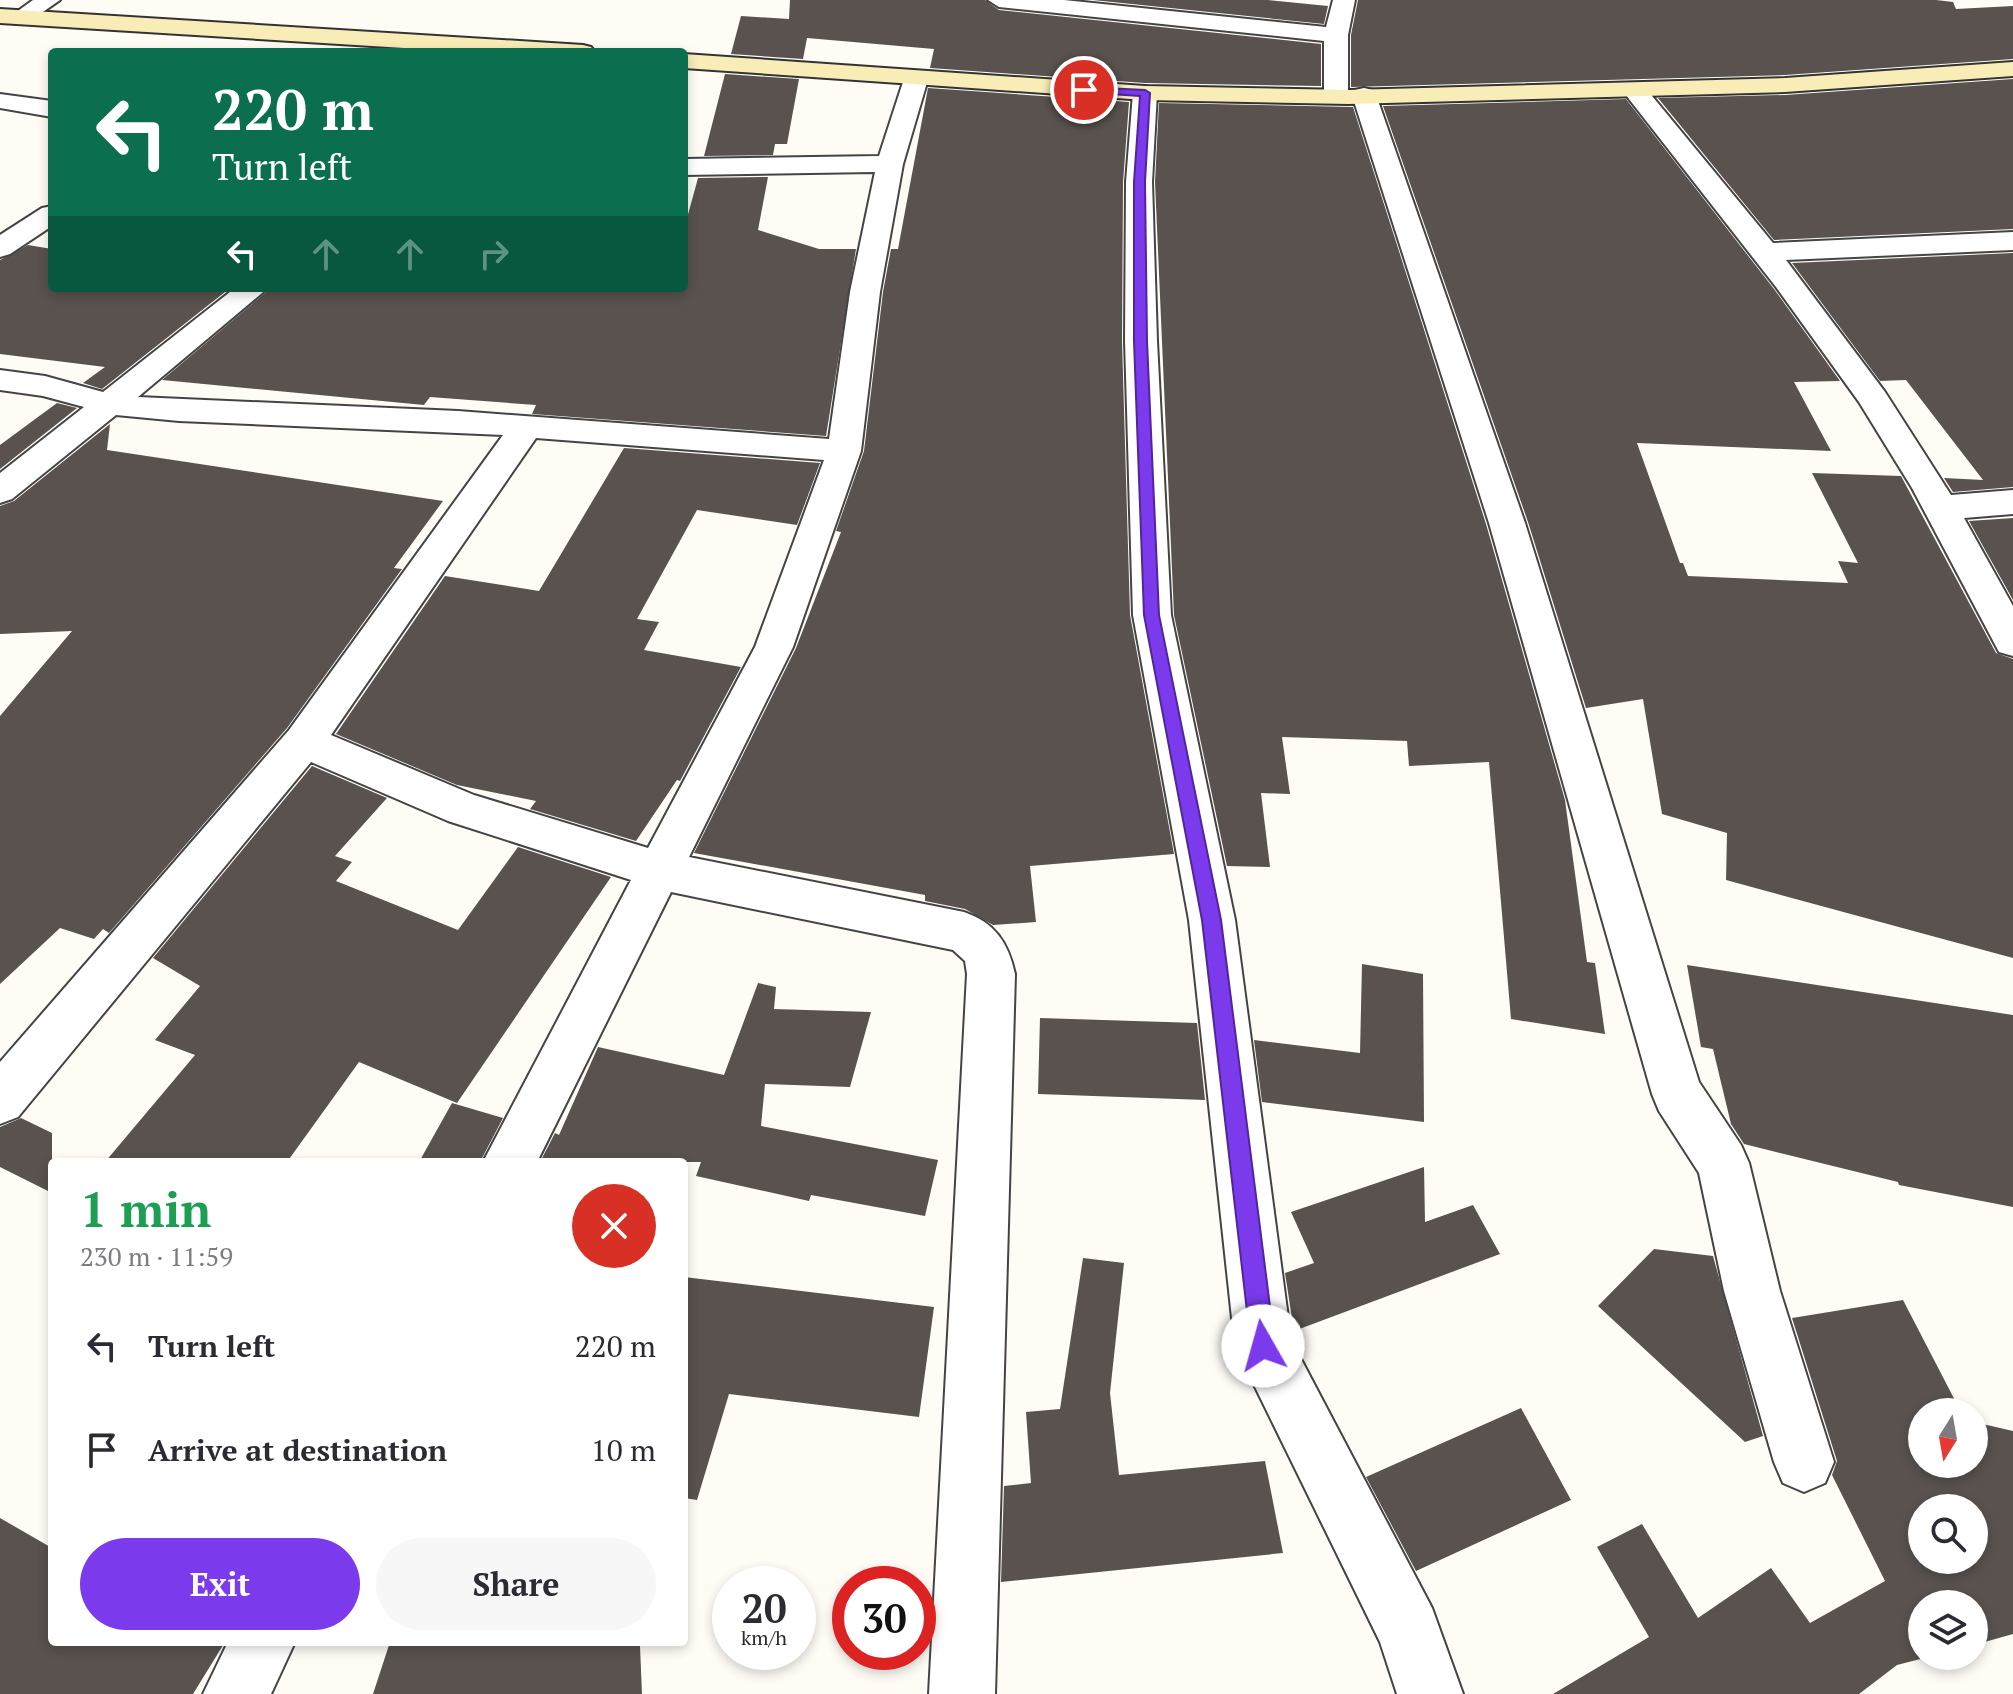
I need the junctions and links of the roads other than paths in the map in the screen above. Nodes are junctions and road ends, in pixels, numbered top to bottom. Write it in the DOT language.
graph roads {
  1 [pos="49,0"];
  2 [pos="999,0"];
  3 [pos="1344,0"];
  4 [pos="9,17"];
  5 [pos="1336,35"];
  6 [pos="517,48"];
  7 [pos="688,61"];
  8 [pos="2013,69"];
  9 [pos="916,79"];
  10 [pos="1634,90"];
  11 [pos="1145,93"];
  12 [pos="1350,96"];
  13 [pos="0,101"];
  14 [pos="48,108"];
  15 [pos="890,164"];
  16 [pos="688,167"];
  17 [pos="48,217"];
  18 [pos="2013,241"];
  19 [pos="0,248"];
  20 [pos="1765,252"];
  21 [pos="248,292"];
  22 [pos="0,380"];
  23 [pos="111,404"];
  24 [pos="527,426"];
  25 [pos="844,451"];
  26 [pos="0,491"];
  27 [pos="2013,502"];
  28 [pos="1942,508"];
  29 [pos="2013,642"];
  30 [pos="304,741"];
  31 [pos="659,870"];
  32 [pos="0,1100"];
  33 [pos="511,1158"];
  34 [pos="1804,1462"];
  35 [pos="261,1646"];
  36 [pos="236,1694"];
  37 [pos="962,1694"];
  38 [pos="1430,1694"];
  1 -- 4 [label="street"];
  2 -- 5 [label="street"];
  3 -- 5 [label="street"];
  4 -- 6 [label="main road"];
  5 -- 12 [label="street"];
  7 -- 9 [label="main road"];
  8 -- 10 [label="main road"];
  9 -- 11 [label="main road"];
  9 -- 15 [label="street"];
  10 -- 12 [label="main road"];
  10 -- 20 [label="street"];
  11 -- 12 [label="main road"];
  11 -- 38 [label="street"];
  12 -- 34 [label="street"];
  13 -- 14 [label="street"];
  15 -- 16 [label="street"];
  15 -- 25 [label="street"];
  17 -- 19 [label="street"];
  18 -- 20 [label="street"];
  20 -- 28 [label="street"];
  21 -- 23 [label="street"];
  22 -- 23 [label="street"];
  23 -- 24 [label="street"];
  23 -- 26 [label="street"];
  24 -- 25 [label="street"];
  24 -- 30 [label="street"];
  25 -- 31 [label="street"];
  27 -- 28 [label="street"];
  28 -- 29 [label="street"];
  30 -- 31 [label="street"];
  30 -- 32 [label="street"];
  31 -- 33 [label="street"];
  31 -- 37 [label="street"];
  35 -- 36 [label="street"];
}
